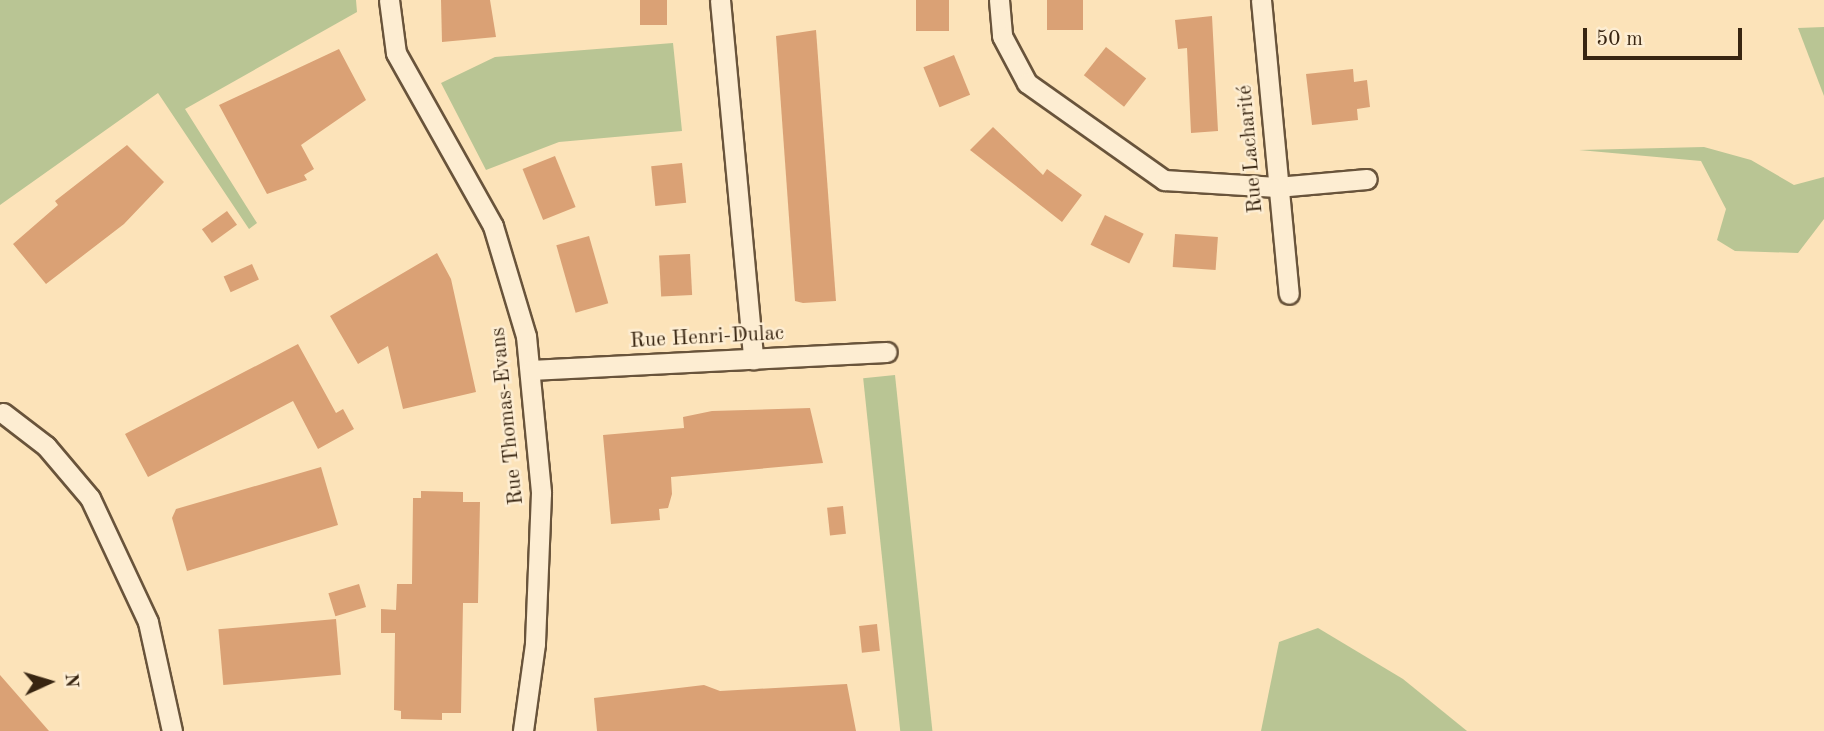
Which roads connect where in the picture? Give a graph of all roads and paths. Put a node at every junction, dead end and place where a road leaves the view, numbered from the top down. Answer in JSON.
{"nodes":[{"id":1,"x":389,"y":0,"type":"edge"},
{"id":2,"x":720,"y":0,"type":"edge"},
{"id":3,"x":999,"y":0,"type":"edge"},
{"id":4,"x":1261,"y":0,"type":"edge"},
{"id":5,"x":1367,"y":179,"type":"dead end"},
{"id":6,"x":1277,"y":187,"type":"junction"},
{"id":7,"x":1289,"y":294,"type":"dead end"},
{"id":8,"x":887,"y":352,"type":"dead end"},
{"id":9,"x":753,"y":359,"type":"junction"},
{"id":10,"x":530,"y":370,"type":"junction"},
{"id":11,"x":3,"y":413,"type":"dead end"},
{"id":12,"x":172,"y":731,"type":"edge"},
{"id":13,"x":523,"y":731,"type":"edge"}],
"edges":[{"from":1,"to":10,"type":"street","name":"Rue Thomas-Evans"},
{"from":2,"to":9,"type":"street"},
{"from":3,"to":6,"type":"street"},
{"from":4,"to":6,"type":"street","name":"Rue Lacharité"},
{"from":5,"to":6,"type":"street"},
{"from":6,"to":7,"type":"street","name":"Rue Lacharité"},
{"from":8,"to":9,"type":"street","name":"Rue Henri-Dulac"},
{"from":9,"to":10,"type":"street","name":"Rue Henri-Dulac"},
{"from":10,"to":13,"type":"street","name":"Rue Thomas-Evans"},
{"from":11,"to":12,"type":"street"}]}
